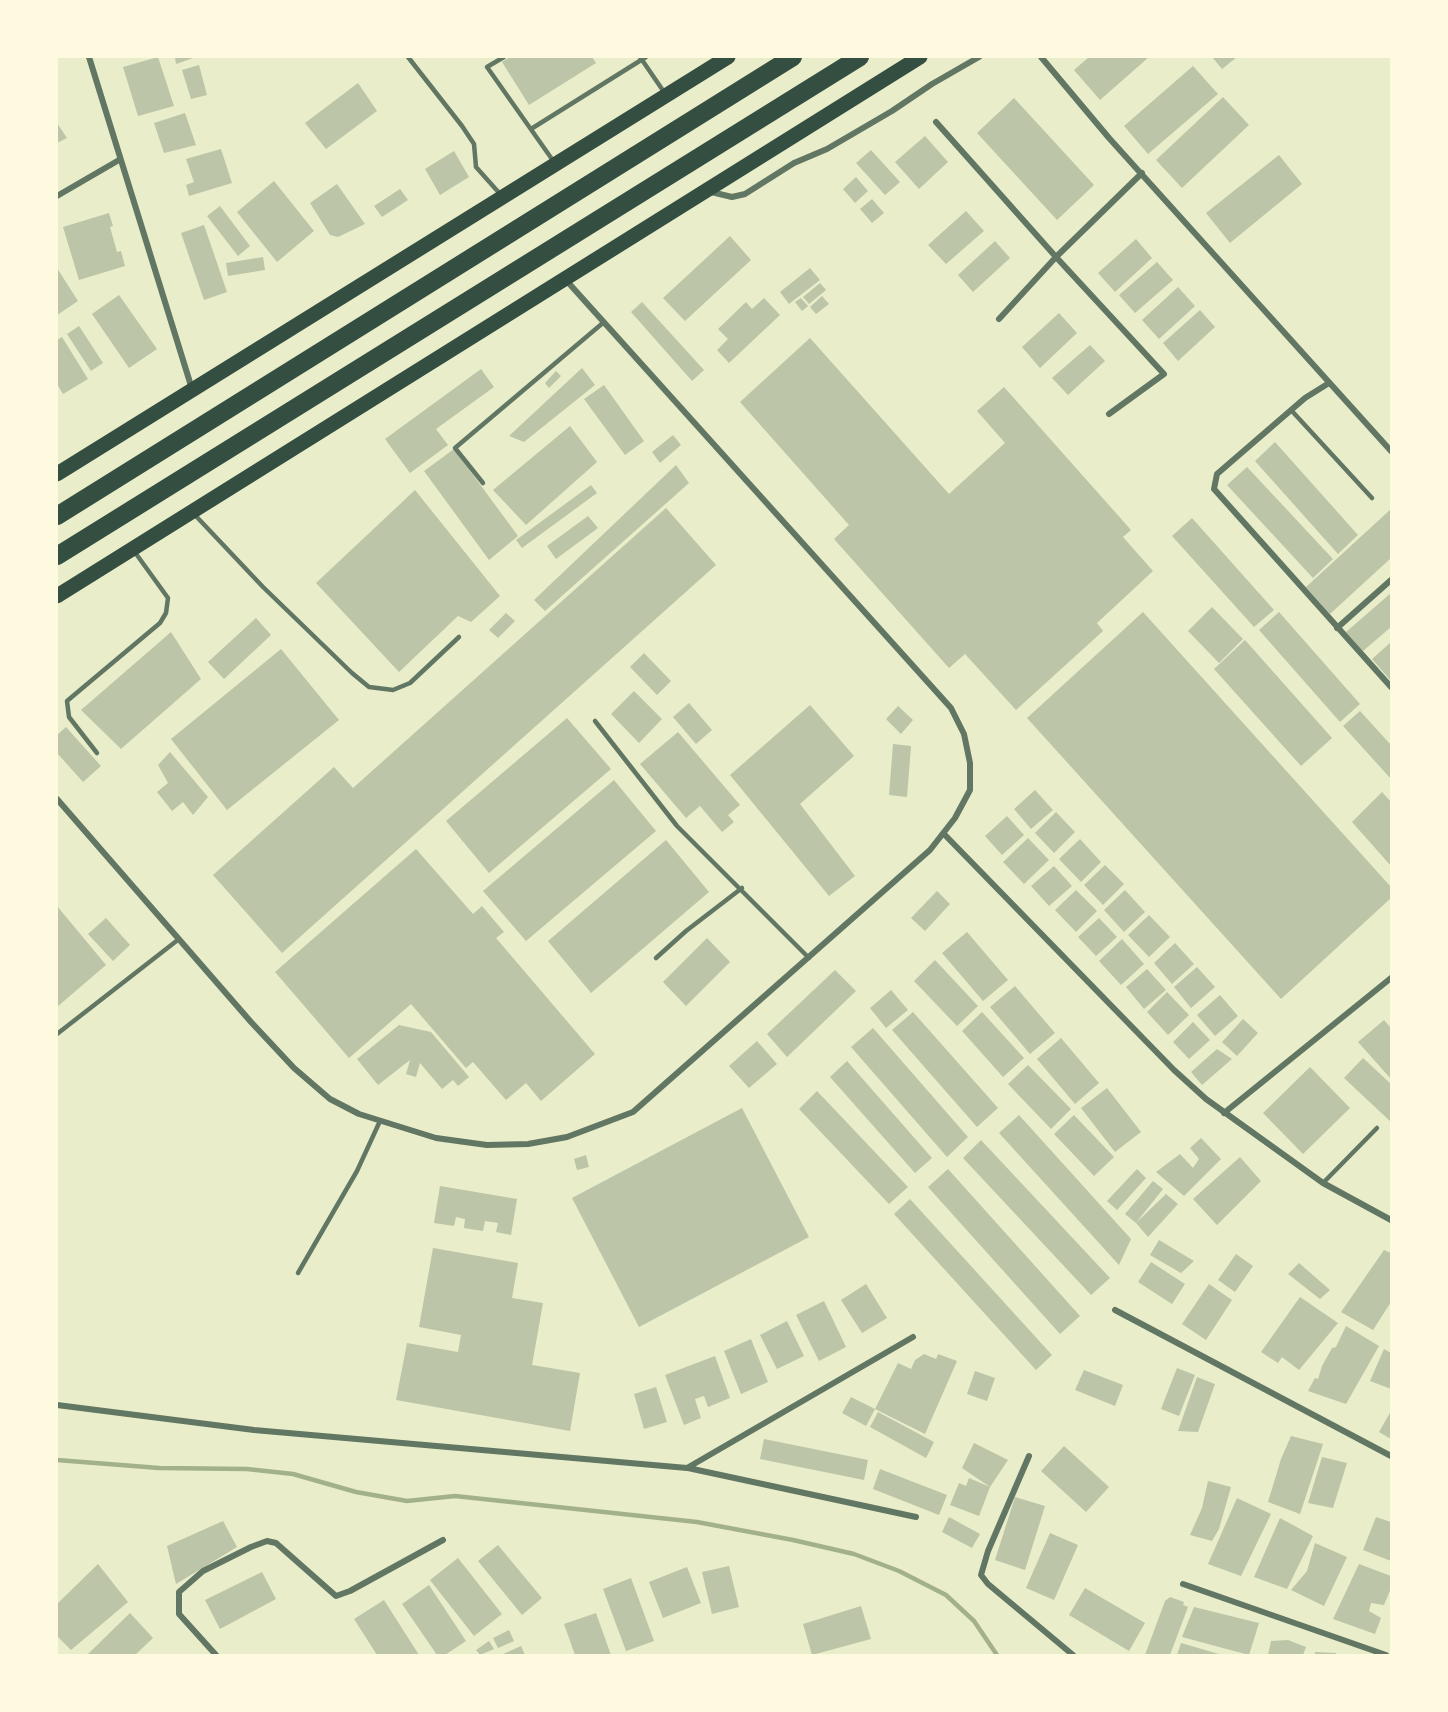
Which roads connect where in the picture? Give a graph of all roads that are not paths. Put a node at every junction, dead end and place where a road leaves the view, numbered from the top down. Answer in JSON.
{"nodes":[{"id":1,"x":89,"y":57,"type":"edge"},
{"id":2,"x":408,"y":57,"type":"edge"},
{"id":3,"x":504,"y":57,"type":"edge"},
{"id":4,"x":728,"y":57,"type":"edge"},
{"id":5,"x":793,"y":57,"type":"edge"},
{"id":6,"x":860,"y":57,"type":"edge"},
{"id":7,"x":920,"y":57,"type":"edge"},
{"id":8,"x":979,"y":57,"type":"edge"},
{"id":9,"x":1041,"y":57,"type":"edge"},
{"id":10,"x":643,"y":58,"type":"edge"},
{"id":11,"x":666,"y":96,"type":"junction"},
{"id":12,"x":936,"y":122,"type":"dead end"},
{"id":13,"x":531,"y":129,"type":"junction"},
{"id":14,"x":119,"y":160,"type":"junction"},
{"id":15,"x":556,"y":164,"type":"junction"},
{"id":16,"x":1142,"y":173,"type":"junction"},
{"id":17,"x":706,"y":190,"type":"junction"},
{"id":18,"x":57,"y":196,"type":"edge"},
{"id":19,"x":503,"y":197,"type":"junction"},
{"id":20,"x":1056,"y":257,"type":"junction"},
{"id":21,"x":565,"y":278,"type":"junction"},
{"id":22,"x":999,"y":319,"type":"dead end"},
{"id":23,"x":604,"y":322,"type":"junction"},
{"id":24,"x":1329,"y":383,"type":"junction"},
{"id":25,"x":192,"y":390,"type":"junction"},
{"id":26,"x":1291,"y":410,"type":"junction"},
{"id":27,"x":1109,"y":414,"type":"dead end"},
{"id":28,"x":1391,"y":452,"type":"edge"},
{"id":29,"x":57,"y":474,"type":"edge"},
{"id":30,"x":483,"y":483,"type":"dead end"},
{"id":31,"x":1372,"y":498,"type":"dead end"},
{"id":32,"x":192,"y":512,"type":"junction"},
{"id":33,"x":57,"y":516,"type":"edge"},
{"id":34,"x":132,"y":549,"type":"junction"},
{"id":35,"x":57,"y":556,"type":"edge"},
{"id":36,"x":1391,"y":580,"type":"edge"},
{"id":37,"x":57,"y":596,"type":"edge"},
{"id":38,"x":1337,"y":628,"type":"junction"},
{"id":39,"x":459,"y":637,"type":"dead end"},
{"id":40,"x":1391,"y":687,"type":"edge"},
{"id":41,"x":595,"y":721,"type":"dead end"},
{"id":42,"x":97,"y":753,"type":"dead end"},
{"id":43,"x":57,"y":799,"type":"edge"},
{"id":44,"x":944,"y":834,"type":"junction"},
{"id":45,"x":742,"y":888,"type":"junction"},
{"id":46,"x":179,"y":939,"type":"junction"},
{"id":47,"x":656,"y":958,"type":"dead end"},
{"id":48,"x":808,"y":958,"type":"junction"},
{"id":49,"x":1390,"y":980,"type":"edge"},
{"id":50,"x":57,"y":1034,"type":"edge"},
{"id":51,"x":1224,"y":1113,"type":"junction"},
{"id":52,"x":380,"y":1121,"type":"junction"},
{"id":53,"x":1377,"y":1128,"type":"dead end"},
{"id":54,"x":1323,"y":1183,"type":"junction"},
{"id":55,"x":1391,"y":1220,"type":"edge"},
{"id":56,"x":298,"y":1274,"type":"dead end"},
{"id":57,"x":1114,"y":1310,"type":"dead end"},
{"id":58,"x":913,"y":1337,"type":"dead end"},
{"id":59,"x":57,"y":1405,"type":"edge"},
{"id":60,"x":1029,"y":1456,"type":"dead end"},
{"id":61,"x":1391,"y":1456,"type":"edge"},
{"id":62,"x":687,"y":1468,"type":"junction"},
{"id":63,"x":916,"y":1517,"type":"dead end"},
{"id":64,"x":443,"y":1540,"type":"dead end"},
{"id":65,"x":1182,"y":1584,"type":"dead end"},
{"id":66,"x":216,"y":1655,"type":"edge"},
{"id":67,"x":1073,"y":1655,"type":"edge"},
{"id":68,"x":1386,"y":1655,"type":"edge"}],
"edges":[{"from":1,"to":14,"type":"street"},
{"from":2,"to":19,"type":"lane"},
{"from":3,"to":13,"type":"lane"},
{"from":4,"to":11,"type":"main road"},
{"from":5,"to":33,"type":"highway"},
{"from":6,"to":35,"type":"highway"},
{"from":7,"to":17,"type":"main road"},
{"from":8,"to":17,"type":"street"},
{"from":9,"to":16,"type":"street"},
{"from":10,"to":11,"type":"lane"},
{"from":10,"to":13,"type":"lane"},
{"from":11,"to":15,"type":"main road"},
{"from":12,"to":20,"type":"street"},
{"from":13,"to":15,"type":"lane"},
{"from":14,"to":18,"type":"street"},
{"from":14,"to":25,"type":"street"},
{"from":15,"to":19,"type":"main road"},
{"from":16,"to":20,"type":"street"},
{"from":16,"to":24,"type":"street"},
{"from":17,"to":21,"type":"main road"},
{"from":19,"to":25,"type":"main road"},
{"from":20,"to":22,"type":"street"},
{"from":20,"to":27,"type":"street"},
{"from":21,"to":23,"type":"street"},
{"from":21,"to":32,"type":"main road"},
{"from":23,"to":30,"type":"lane"},
{"from":23,"to":44,"type":"street"},
{"from":24,"to":26,"type":"street"},
{"from":24,"to":28,"type":"street"},
{"from":25,"to":29,"type":"main road"},
{"from":26,"to":31,"type":"lane"},
{"from":26,"to":38,"type":"street"},
{"from":32,"to":34,"type":"main road"},
{"from":32,"to":39,"type":"lane"},
{"from":34,"to":37,"type":"main road"},
{"from":34,"to":42,"type":"lane"},
{"from":36,"to":38,"type":"street"},
{"from":38,"to":40,"type":"street"},
{"from":41,"to":45,"type":"lane"},
{"from":43,"to":46,"type":"street"},
{"from":44,"to":48,"type":"street"},
{"from":44,"to":51,"type":"street"},
{"from":45,"to":47,"type":"lane"},
{"from":45,"to":48,"type":"lane"},
{"from":46,"to":50,"type":"lane"},
{"from":46,"to":52,"type":"street"},
{"from":48,"to":52,"type":"street"},
{"from":49,"to":51,"type":"street"},
{"from":51,"to":54,"type":"street"},
{"from":52,"to":56,"type":"lane"},
{"from":53,"to":54,"type":"lane"},
{"from":54,"to":55,"type":"street"},
{"from":57,"to":61,"type":"street"},
{"from":58,"to":62,"type":"street"},
{"from":59,"to":62,"type":"street"},
{"from":60,"to":67,"type":"street"},
{"from":62,"to":63,"type":"street"},
{"from":64,"to":66,"type":"street"},
{"from":65,"to":68,"type":"street"}]}
